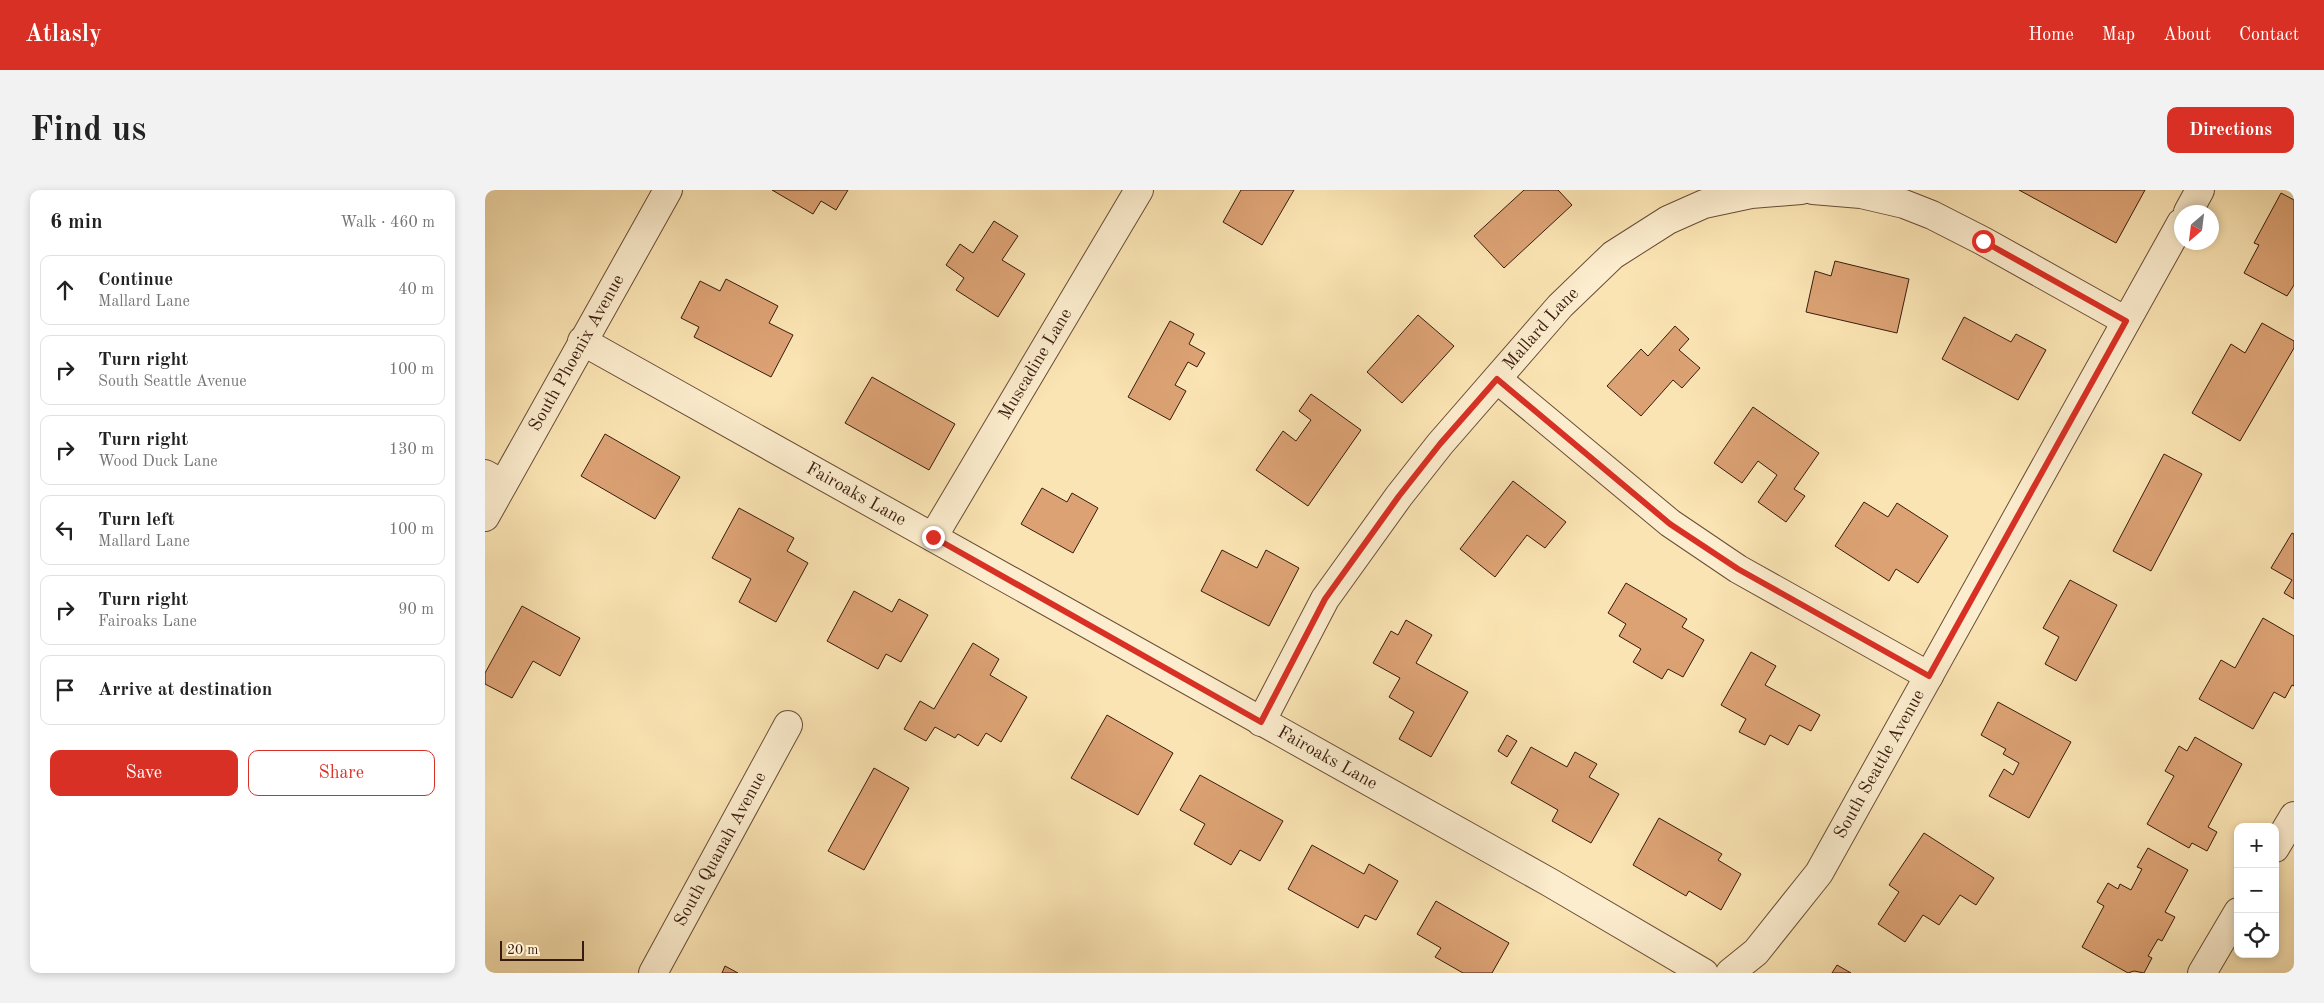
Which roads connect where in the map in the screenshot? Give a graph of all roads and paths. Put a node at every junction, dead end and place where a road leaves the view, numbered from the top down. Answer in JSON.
{"nodes":[{"id":1,"x":668,"y":190,"type":"edge"},
{"id":2,"x":1139,"y":190,"type":"edge"},
{"id":3,"x":1801,"y":190,"type":"edge"},
{"id":4,"x":1813,"y":190,"type":"edge"},
{"id":5,"x":2200,"y":190,"type":"edge"},
{"id":6,"x":2192,"y":205,"type":"edge"},
{"id":7,"x":2174,"y":235,"type":"edge"},
{"id":8,"x":2126,"y":321,"type":"junction"},
{"id":9,"x":582,"y":342,"type":"junction"},
{"id":10,"x":1497,"y":379,"type":"junction"},
{"id":11,"x":494,"y":479,"type":"edge"},
{"id":12,"x":485,"y":517,"type":"edge"},
{"id":13,"x":933,"y":537,"type":"junction"},
{"id":14,"x":1929,"y":676,"type":"junction"},
{"id":15,"x":1261,"y":722,"type":"junction"},
{"id":16,"x":788,"y":726,"type":"dead end"},
{"id":17,"x":2294,"y":816,"type":"edge"},
{"id":18,"x":2279,"y":841,"type":"edge"},
{"id":19,"x":2237,"y":913,"type":"edge"},
{"id":20,"x":653,"y":973,"type":"edge"},
{"id":21,"x":1704,"y":973,"type":"edge"},
{"id":22,"x":1730,"y":973,"type":"edge"},
{"id":23,"x":2202,"y":973,"type":"edge"}],
"edges":[{"from":1,"to":9,"type":"street","name":"South Phoenix Avenue"},
{"from":2,"to":13,"type":"street","name":"Muscadine Lane"},
{"from":3,"to":10,"type":"street","name":"Mallard Lane"},
{"from":4,"to":8,"type":"street"},
{"from":5,"to":6,"type":"street"},
{"from":7,"to":8,"type":"street","name":"South Seattle Avenue"},
{"from":8,"to":14,"type":"street","name":"South Seattle Avenue"},
{"from":9,"to":11,"type":"street","name":"South Phoenix Avenue"},
{"from":9,"to":13,"type":"street","name":"Fairoaks Lane"},
{"from":10,"to":14,"type":"street"},
{"from":10,"to":15,"type":"street","name":"Mallard Lane"},
{"from":11,"to":12,"type":"street","name":"South Phoenix Avenue"},
{"from":13,"to":15,"type":"street","name":"Fairoaks Lane"},
{"from":14,"to":22,"type":"street","name":"South Seattle Avenue"},
{"from":15,"to":21,"type":"street","name":"Fairoaks Lane"},
{"from":16,"to":20,"type":"street","name":"South Quanah Avenue"},
{"from":17,"to":18,"type":"street"},
{"from":19,"to":23,"type":"street"}]}
